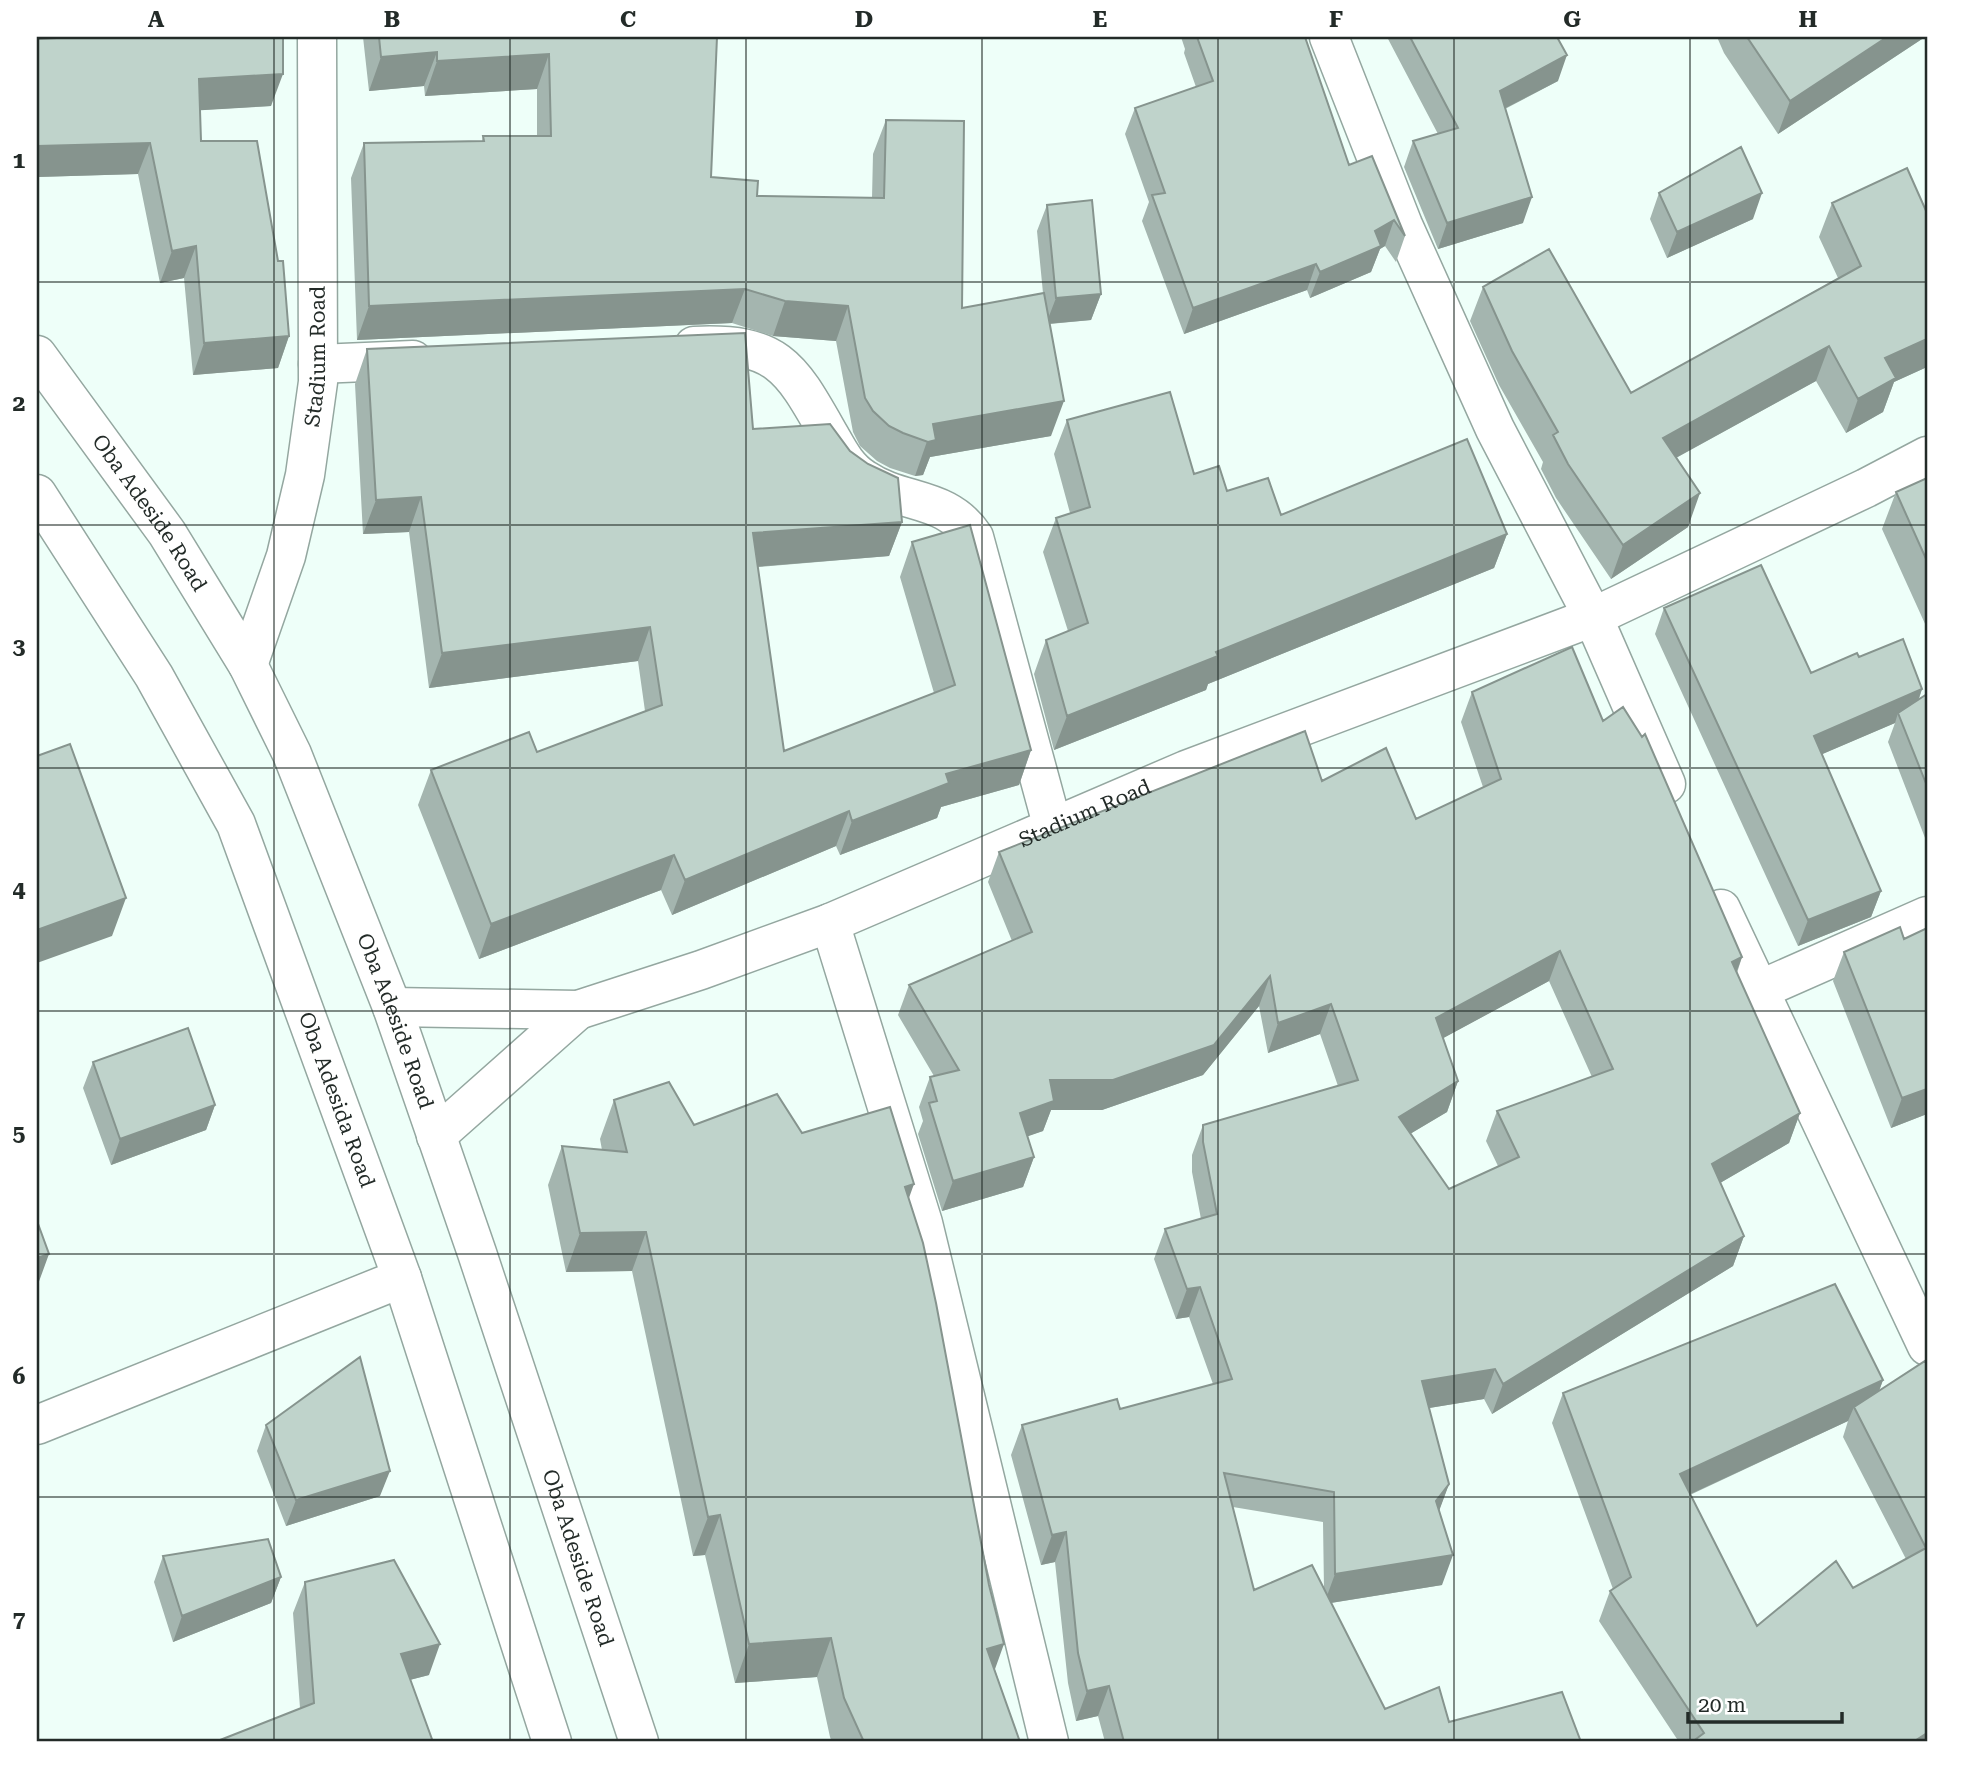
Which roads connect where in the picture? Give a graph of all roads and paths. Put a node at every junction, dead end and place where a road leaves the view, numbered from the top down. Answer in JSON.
{"nodes":[{"id":1,"x":317,"y":37,"type":"edge"},
{"id":2,"x":1328,"y":37,"type":"edge"},
{"id":3,"x":664,"y":348,"type":"edge"},
{"id":4,"x":37,"y":355,"type":"edge"},
{"id":5,"x":442,"y":358,"type":"edge"},
{"id":6,"x":317,"y":364,"type":"junction"},
{"id":7,"x":1927,"y":456,"type":"edge"},
{"id":8,"x":37,"y":494,"type":"edge"},
{"id":9,"x":1592,"y":617,"type":"junction"},
{"id":10,"x":248,"y":665,"type":"junction"},
{"id":11,"x":1681,"y":817,"type":"edge"},
{"id":12,"x":1053,"y":828,"type":"junction"},
{"id":13,"x":1708,"y":879,"type":"edge"},
{"id":14,"x":1927,"y":916,"type":"edge"},
{"id":15,"x":830,"y":923,"type":"junction"},
{"id":16,"x":1757,"y":992,"type":"junction"},
{"id":17,"x":391,"y":1007,"type":"junction"},
{"id":18,"x":578,"y":1010,"type":"junction"},
{"id":19,"x":436,"y":1136,"type":"junction"},
{"id":20,"x":401,"y":1278,"type":"junction"},
{"id":21,"x":1927,"y":1346,"type":"edge"},
{"id":22,"x":37,"y":1425,"type":"edge"},
{"id":23,"x":552,"y":1742,"type":"edge"},
{"id":24,"x":639,"y":1742,"type":"edge"},
{"id":25,"x":1049,"y":1742,"type":"edge"}],
"edges":[{"from":1,"to":6,"type":"street","name":"Stadium Road"},
{"from":2,"to":9,"type":"street"},
{"from":3,"to":12,"type":"street"},
{"from":4,"to":10,"type":"street","name":"Oba Adeside Road"},
{"from":5,"to":6,"type":"street"},
{"from":6,"to":10,"type":"street","name":"Stadium Road"},
{"from":7,"to":9,"type":"street","name":"Stadium Road"},
{"from":8,"to":20,"type":"street","name":"Oba Adesida Road"},
{"from":9,"to":11,"type":"street"},
{"from":9,"to":12,"type":"street","name":"Stadium Road"},
{"from":10,"to":17,"type":"street","name":"Oba Adeside Road"},
{"from":12,"to":15,"type":"street","name":"Stadium Road"},
{"from":13,"to":16,"type":"street"},
{"from":14,"to":16,"type":"street"},
{"from":15,"to":18,"type":"street","name":"Stadium Road"},
{"from":15,"to":25,"type":"street"},
{"from":16,"to":21,"type":"street"},
{"from":17,"to":18,"type":"street"},
{"from":17,"to":19,"type":"street","name":"Oba Adeside Road"},
{"from":18,"to":19,"type":"street"},
{"from":19,"to":24,"type":"street","name":"Oba Adeside Road"},
{"from":20,"to":22,"type":"street"},
{"from":20,"to":23,"type":"street","name":"Oba Adesida Road"}]}
